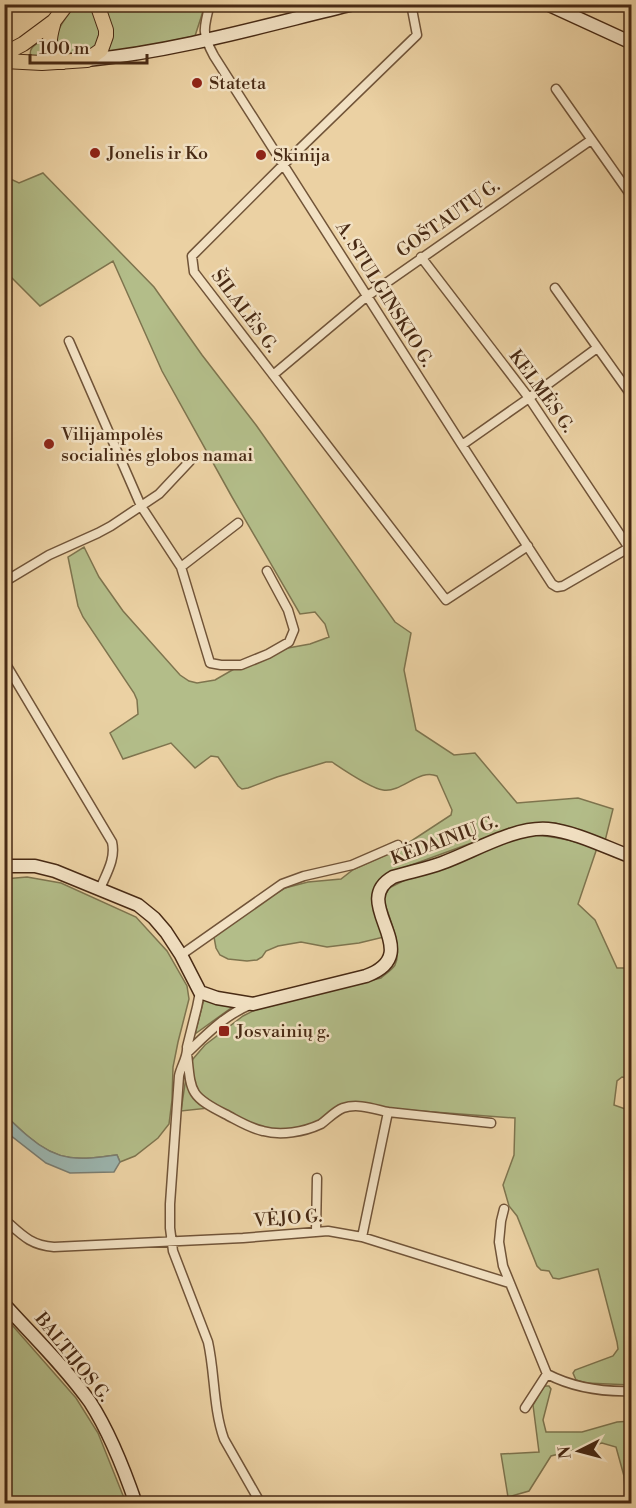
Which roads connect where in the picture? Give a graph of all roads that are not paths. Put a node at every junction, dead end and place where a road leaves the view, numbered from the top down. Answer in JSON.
{"nodes":[{"id":1,"x":67,"y":4,"type":"edge"},
{"id":2,"x":97,"y":4,"type":"edge"},
{"id":3,"x":210,"y":4,"type":"edge"},
{"id":4,"x":354,"y":4,"type":"edge"},
{"id":5,"x":411,"y":4,"type":"edge"},
{"id":6,"x":548,"y":4,"type":"edge"},
{"id":7,"x":54,"y":21,"type":"junction"},
{"id":8,"x":206,"y":40,"type":"junction"},
{"id":9,"x":632,"y":43,"type":"edge"},
{"id":10,"x":4,"y":54,"type":"edge"},
{"id":11,"x":87,"y":60,"type":"junction"},
{"id":12,"x":4,"y":62,"type":"edge"},
{"id":13,"x":63,"y":62,"type":"junction"},
{"id":14,"x":556,"y":89,"type":"dead end"},
{"id":15,"x":591,"y":140,"type":"junction"},
{"id":16,"x":283,"y":165,"type":"junction"},
{"id":17,"x":632,"y":197,"type":"edge"},
{"id":18,"x":421,"y":257,"type":"junction"},
{"id":19,"x":555,"y":288,"type":"dead end"},
{"id":20,"x":366,"y":297,"type":"junction"},
{"id":21,"x":69,"y":341,"type":"dead end"},
{"id":22,"x":597,"y":348,"type":"junction"},
{"id":23,"x":273,"y":375,"type":"junction"},
{"id":24,"x":632,"y":396,"type":"edge"},
{"id":25,"x":529,"y":398,"type":"junction"},
{"id":26,"x":462,"y":445,"type":"junction"},
{"id":27,"x":190,"y":461,"type":"dead end"},
{"id":28,"x":141,"y":506,"type":"junction"},
{"id":29,"x":238,"y":523,"type":"dead end"},
{"id":30,"x":528,"y":546,"type":"junction"},
{"id":31,"x":630,"y":547,"type":"edge"},
{"id":32,"x":181,"y":567,"type":"junction"},
{"id":33,"x":267,"y":571,"type":"dead end"},
{"id":34,"x":4,"y":582,"type":"edge"},
{"id":35,"x":4,"y":661,"type":"edge"},
{"id":36,"x":398,"y":845,"type":"dead end"},
{"id":37,"x":632,"y":857,"type":"edge"},
{"id":38,"x":4,"y":866,"type":"edge"},
{"id":39,"x":100,"y":889,"type":"junction"},
{"id":40,"x":181,"y":955,"type":"junction"},
{"id":41,"x":200,"y":992,"type":"junction"},
{"id":42,"x":253,"y":1004,"type":"junction"},
{"id":43,"x":187,"y":1053,"type":"junction"},
{"id":44,"x":388,"y":1112,"type":"junction"},
{"id":45,"x":490,"y":1123,"type":"dead end"},
{"id":46,"x":317,"y":1178,"type":"dead end"},
{"id":47,"x":504,"y":1209,"type":"dead end"},
{"id":48,"x":4,"y":1220,"type":"edge"},
{"id":49,"x":316,"y":1232,"type":"junction"},
{"id":50,"x":362,"y":1237,"type":"junction"},
{"id":51,"x":171,"y":1242,"type":"junction"},
{"id":52,"x":509,"y":1283,"type":"junction"},
{"id":53,"x":4,"y":1304,"type":"edge"},
{"id":54,"x":547,"y":1374,"type":"junction"},
{"id":55,"x":632,"y":1391,"type":"edge"},
{"id":56,"x":525,"y":1408,"type":"dead end"},
{"id":57,"x":136,"y":1503,"type":"edge"},
{"id":58,"x":261,"y":1503,"type":"edge"}],
"edges":[{"from":1,"to":7,"type":"main road"},
{"from":2,"to":11,"type":"main road"},
{"from":3,"to":8,"type":"street"},
{"from":4,"to":8,"type":"main road"},
{"from":5,"to":16,"type":"street","name":"ŠILALĖS G."},
{"from":6,"to":9,"type":"main road"},
{"from":7,"to":10,"type":"main road"},
{"from":7,"to":13,"type":"main road"},
{"from":8,"to":11,"type":"main road"},
{"from":8,"to":16,"type":"street","name":"A. STULGINSKIO G."},
{"from":11,"to":13,"type":"main road"},
{"from":12,"to":13,"type":"main road"},
{"from":14,"to":15,"type":"street"},
{"from":15,"to":17,"type":"street"},
{"from":15,"to":18,"type":"street","name":"GOŠTAUTŲ G."},
{"from":16,"to":20,"type":"street","name":"A. STULGINSKIO G."},
{"from":16,"to":23,"type":"street","name":"ŠILALĖS G."},
{"from":18,"to":20,"type":"street","name":"GOŠTAUTŲ G."},
{"from":18,"to":25,"type":"street","name":"KELMĖS G."},
{"from":19,"to":22,"type":"street"},
{"from":20,"to":23,"type":"street","name":"GOŠTAUTŲ G."},
{"from":20,"to":26,"type":"street","name":"A. STULGINSKIO G."},
{"from":21,"to":28,"type":"street"},
{"from":22,"to":24,"type":"street"},
{"from":22,"to":25,"type":"street"},
{"from":23,"to":30,"type":"street","name":"ŠILALĖS G."},
{"from":25,"to":26,"type":"street"},
{"from":25,"to":31,"type":"street","name":"KELMĖS G."},
{"from":26,"to":30,"type":"street","name":"A. STULGINSKIO G."},
{"from":27,"to":28,"type":"street"},
{"from":28,"to":32,"type":"street"},
{"from":28,"to":34,"type":"street"},
{"from":29,"to":32,"type":"street"},
{"from":30,"to":31,"type":"street","name":"A. STULGINSKIO G."},
{"from":32,"to":33,"type":"street"},
{"from":35,"to":39,"type":"street"},
{"from":36,"to":40,"type":"street"},
{"from":37,"to":42,"type":"main road","name":"KĖDAINIŲ G."},
{"from":38,"to":39,"type":"main road"},
{"from":39,"to":40,"type":"main road"},
{"from":40,"to":41,"type":"main road"},
{"from":41,"to":42,"type":"main road"},
{"from":41,"to":43,"type":"street"},
{"from":42,"to":43,"type":"street"},
{"from":43,"to":44,"type":"street"},
{"from":43,"to":51,"type":"street"},
{"from":44,"to":45,"type":"street"},
{"from":44,"to":50,"type":"street"},
{"from":46,"to":49,"type":"street"},
{"from":47,"to":52,"type":"street"},
{"from":48,"to":51,"type":"street","name":"VĖJO G."},
{"from":49,"to":50,"type":"street","name":"VĖJO G."},
{"from":49,"to":51,"type":"street","name":"VĖJO G."},
{"from":50,"to":52,"type":"street","name":"VĖJO G."},
{"from":51,"to":58,"type":"street"},
{"from":52,"to":54,"type":"street"},
{"from":53,"to":57,"type":"main road","name":"BALTIJOS G."},
{"from":54,"to":55,"type":"street"},
{"from":54,"to":56,"type":"street"}]}
